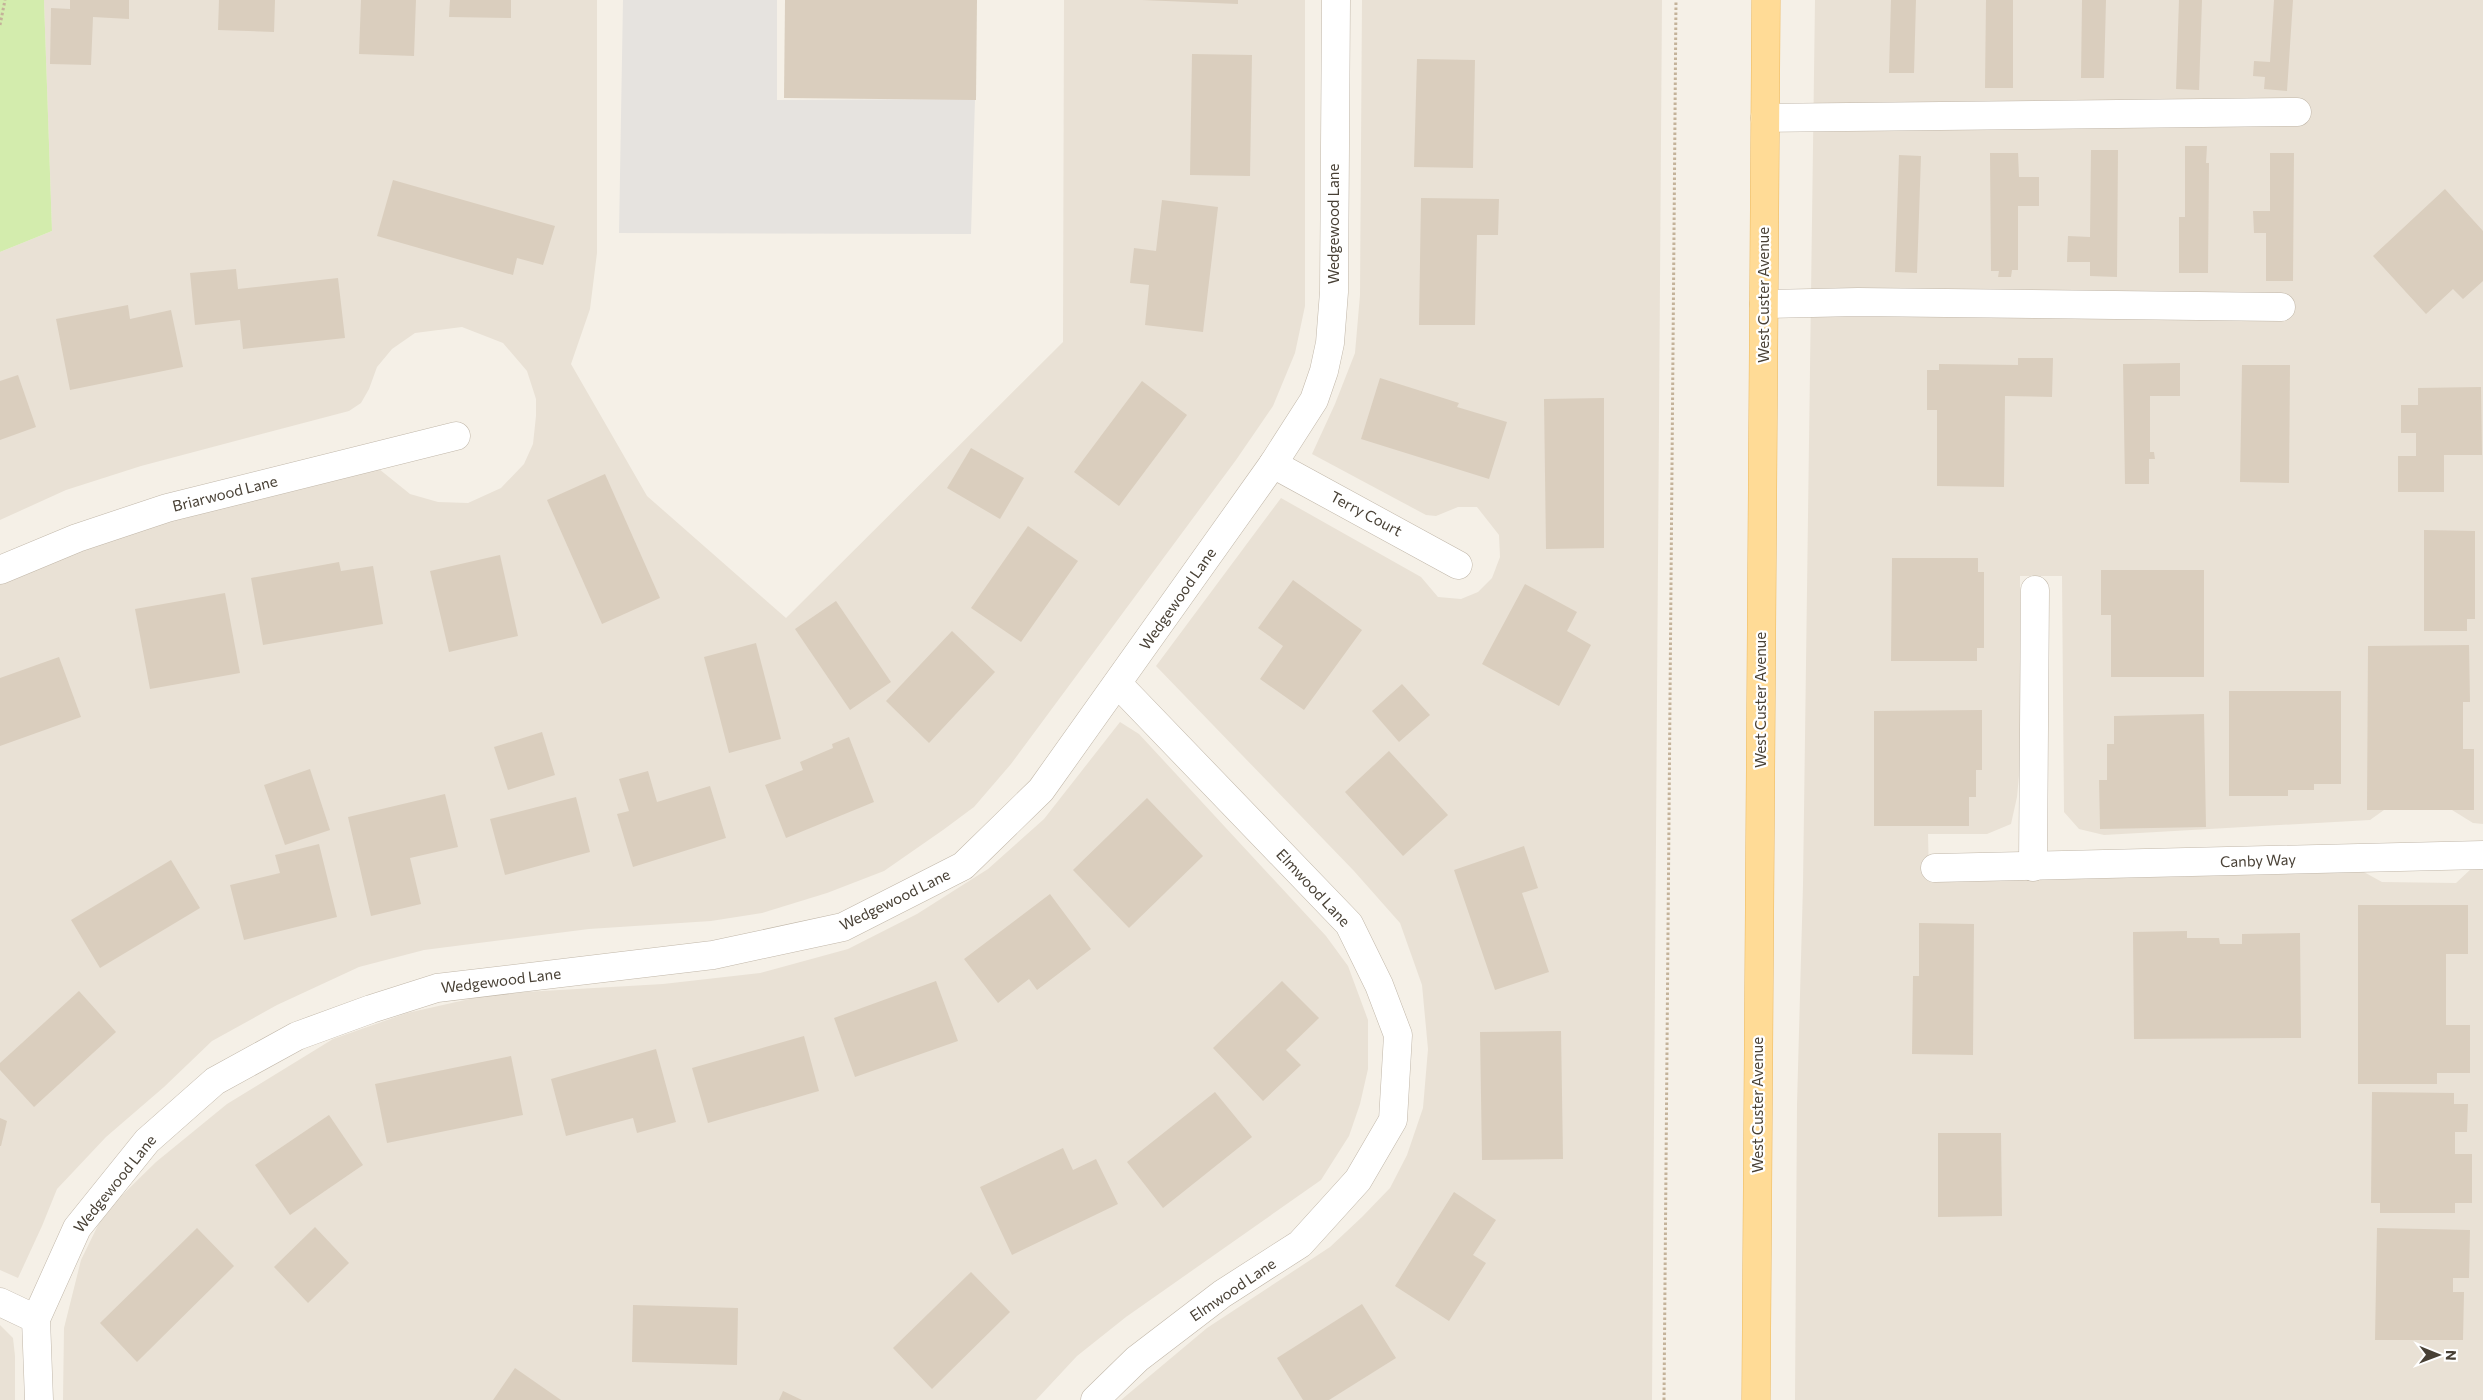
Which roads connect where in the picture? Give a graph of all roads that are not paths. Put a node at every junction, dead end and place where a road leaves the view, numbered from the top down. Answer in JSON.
{"nodes":[{"id":1,"x":1336,"y":0,"type":"edge"},
{"id":2,"x":1766,"y":0,"type":"edge"},
{"id":3,"x":2297,"y":112,"type":"dead end"},
{"id":4,"x":1765,"y":118,"type":"junction"},
{"id":5,"x":1764,"y":304,"type":"junction"},
{"id":6,"x":2281,"y":307,"type":"dead end"},
{"id":7,"x":456,"y":436,"type":"dead end"},
{"id":8,"x":1273,"y":464,"type":"junction"},
{"id":9,"x":1458,"y":565,"type":"dead end"},
{"id":10,"x":0,"y":570,"type":"edge"},
{"id":11,"x":2035,"y":590,"type":"dead end"},
{"id":12,"x":1118,"y":684,"type":"junction"},
{"id":13,"x":2483,"y":855,"type":"edge"},
{"id":14,"x":2033,"y":867,"type":"junction"},
{"id":15,"x":1935,"y":868,"type":"dead end"},
{"id":16,"x":0,"y":1302,"type":"edge"},
{"id":17,"x":36,"y":1318,"type":"junction"},
{"id":18,"x":39,"y":1400,"type":"edge"},
{"id":19,"x":1095,"y":1400,"type":"edge"},
{"id":20,"x":1756,"y":1400,"type":"edge"}],
"edges":[{"from":1,"to":8,"type":"street","name":"Wedgewood Lane"},
{"from":2,"to":4,"type":"main road","name":"West Custer Avenue"},
{"from":3,"to":4,"type":"street"},
{"from":4,"to":5,"type":"main road","name":"West Custer Avenue"},
{"from":5,"to":6,"type":"street"},
{"from":5,"to":20,"type":"main road","name":"West Custer Avenue"},
{"from":7,"to":10,"type":"street","name":"Briarwood Lane"},
{"from":8,"to":9,"type":"street","name":"Terry Court"},
{"from":8,"to":12,"type":"street","name":"Wedgewood Lane"},
{"from":11,"to":14,"type":"street"},
{"from":12,"to":17,"type":"street","name":"Wedgewood Lane"},
{"from":12,"to":19,"type":"street","name":"Elmwood Lane"},
{"from":13,"to":14,"type":"street","name":"Canby Way"},
{"from":14,"to":15,"type":"street","name":"Canby Way"},
{"from":16,"to":17,"type":"street"},
{"from":17,"to":18,"type":"street","name":"Wedgewood Lane"}]}
